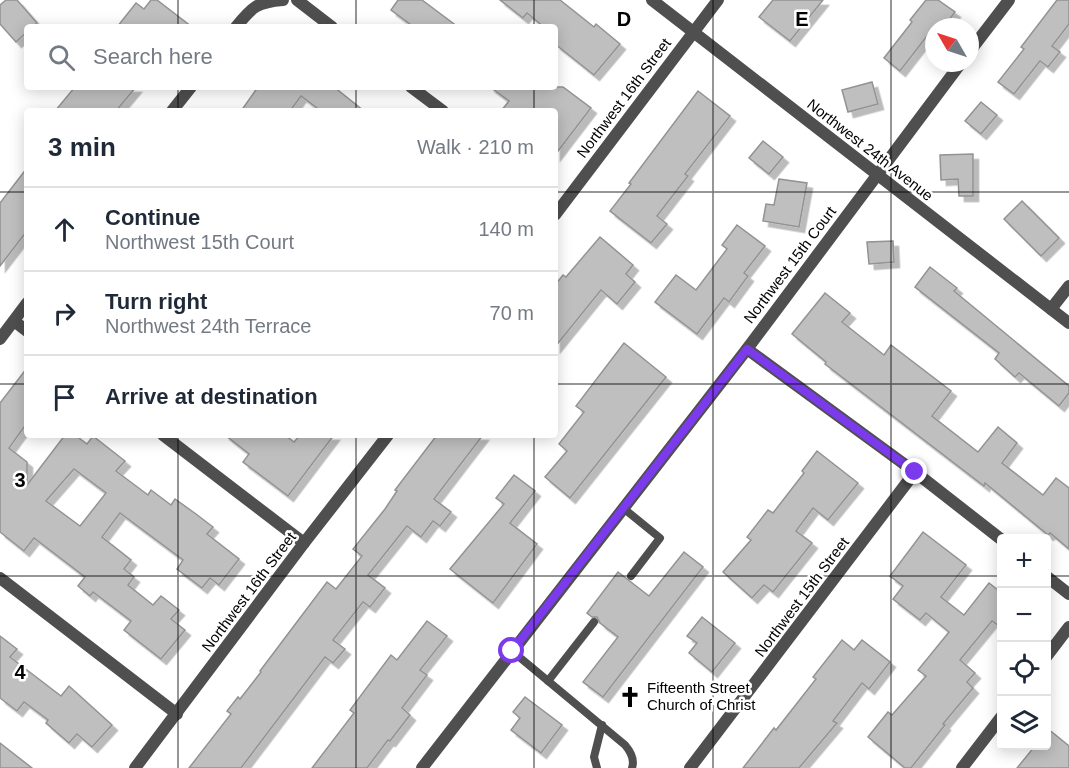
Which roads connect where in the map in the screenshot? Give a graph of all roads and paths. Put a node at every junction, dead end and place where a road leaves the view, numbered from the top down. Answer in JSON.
{"nodes":[{"id":1,"x":283,"y":0,"type":"edge"},
{"id":2,"x":297,"y":0,"type":"edge"},
{"id":3,"x":652,"y":0,"type":"edge"},
{"id":4,"x":718,"y":0,"type":"edge"},
{"id":5,"x":1009,"y":0,"type":"edge"},
{"id":6,"x":271,"y":1,"type":"edge"},
{"id":7,"x":238,"y":24,"type":"edge"},
{"id":8,"x":328,"y":24,"type":"edge"},
{"id":9,"x":693,"y":33,"type":"junction"},
{"id":10,"x":979,"y":39,"type":"edge"},
{"id":11,"x":954,"y":72,"type":"edge"},
{"id":12,"x":189,"y":90,"type":"edge"},
{"id":13,"x":415,"y":90,"type":"edge"},
{"id":14,"x":174,"y":108,"type":"edge"},
{"id":15,"x":439,"y":108,"type":"edge"},
{"id":16,"x":876,"y":174,"type":"junction"},
{"id":17,"x":560,"y":199,"type":"edge"},
{"id":18,"x":1069,"y":286,"type":"edge"},
{"id":19,"x":24,"y":307,"type":"edge"},
{"id":20,"x":1052,"y":309,"type":"junction"},
{"id":21,"x":14,"y":321,"type":"junction"},
{"id":22,"x":1069,"y":323,"type":"edge"},
{"id":23,"x":24,"y":329,"type":"edge"},
{"id":24,"x":0,"y":339,"type":"edge"},
{"id":25,"x":747,"y":349,"type":"junction"},
{"id":26,"x":167,"y":438,"type":"edge"},
{"id":27,"x":386,"y":438,"type":"edge"},
{"id":28,"x":915,"y":472,"type":"junction"},
{"id":29,"x":623,"y":508,"type":"junction"},
{"id":30,"x":997,"y":536,"type":"edge"},
{"id":31,"x":304,"y":543,"type":"junction"},
{"id":32,"x":631,"y":576,"type":"dead end"},
{"id":33,"x":0,"y":578,"type":"edge"},
{"id":34,"x":1051,"y":579,"type":"edge"},
{"id":35,"x":1069,"y":594,"type":"edge"},
{"id":36,"x":594,"y":622,"type":"dead end"},
{"id":37,"x":1069,"y":627,"type":"edge"},
{"id":38,"x":512,"y":651,"type":"junction"},
{"id":39,"x":1051,"y":652,"type":"edge"},
{"id":40,"x":548,"y":681,"type":"junction"},
{"id":41,"x":177,"y":714,"type":"junction"},
{"id":42,"x":997,"y":722,"type":"edge"},
{"id":43,"x":602,"y":725,"type":"junction"},
{"id":44,"x":135,"y":768,"type":"edge"},
{"id":45,"x":422,"y":768,"type":"edge"},
{"id":46,"x":597,"y":768,"type":"edge"},
{"id":47,"x":632,"y":768,"type":"edge"},
{"id":48,"x":690,"y":768,"type":"edge"},
{"id":49,"x":962,"y":768,"type":"edge"}],
"edges":[{"from":1,"to":6,"type":"street"},
{"from":2,"to":8,"type":"street"},
{"from":3,"to":9,"type":"street","name":"Northwest 24th Avenue"},
{"from":4,"to":9,"type":"street","name":"Northwest 16th Street"},
{"from":5,"to":10,"type":"street"},
{"from":6,"to":7,"type":"street"},
{"from":9,"to":16,"type":"street","name":"Northwest 24th Avenue"},
{"from":9,"to":17,"type":"street","name":"Northwest 16th Street"},
{"from":11,"to":16,"type":"street","name":"Northwest 15th Court"},
{"from":12,"to":14,"type":"street"},
{"from":13,"to":15,"type":"street"},
{"from":16,"to":20,"type":"street","name":"Northwest 24th Avenue"},
{"from":16,"to":25,"type":"street","name":"Northwest 15th Court"},
{"from":18,"to":20,"type":"street"},
{"from":19,"to":21,"type":"street"},
{"from":20,"to":22,"type":"street","name":"Northwest 24th Avenue"},
{"from":21,"to":23,"type":"street"},
{"from":21,"to":24,"type":"street"},
{"from":25,"to":28,"type":"street"},
{"from":25,"to":29,"type":"street","name":"Northwest 15th Court"},
{"from":26,"to":31,"type":"street"},
{"from":27,"to":31,"type":"street","name":"Northwest 16th Street"},
{"from":28,"to":30,"type":"street"},
{"from":28,"to":48,"type":"street","name":"Northwest 15th Street"},
{"from":29,"to":32,"type":"lane"},
{"from":29,"to":38,"type":"street","name":"Northwest 15th Court"},
{"from":31,"to":41,"type":"street","name":"Northwest 16th Street"},
{"from":33,"to":41,"type":"street"},
{"from":34,"to":35,"type":"street"},
{"from":36,"to":40,"type":"lane"},
{"from":37,"to":39,"type":"street"},
{"from":38,"to":40,"type":"lane"},
{"from":38,"to":45,"type":"street","name":"Northwest 15th Court"},
{"from":40,"to":43,"type":"lane"},
{"from":41,"to":44,"type":"street","name":"Northwest 16th Street"},
{"from":42,"to":49,"type":"street"},
{"from":43,"to":46,"type":"lane"},
{"from":43,"to":47,"type":"lane"}]}
